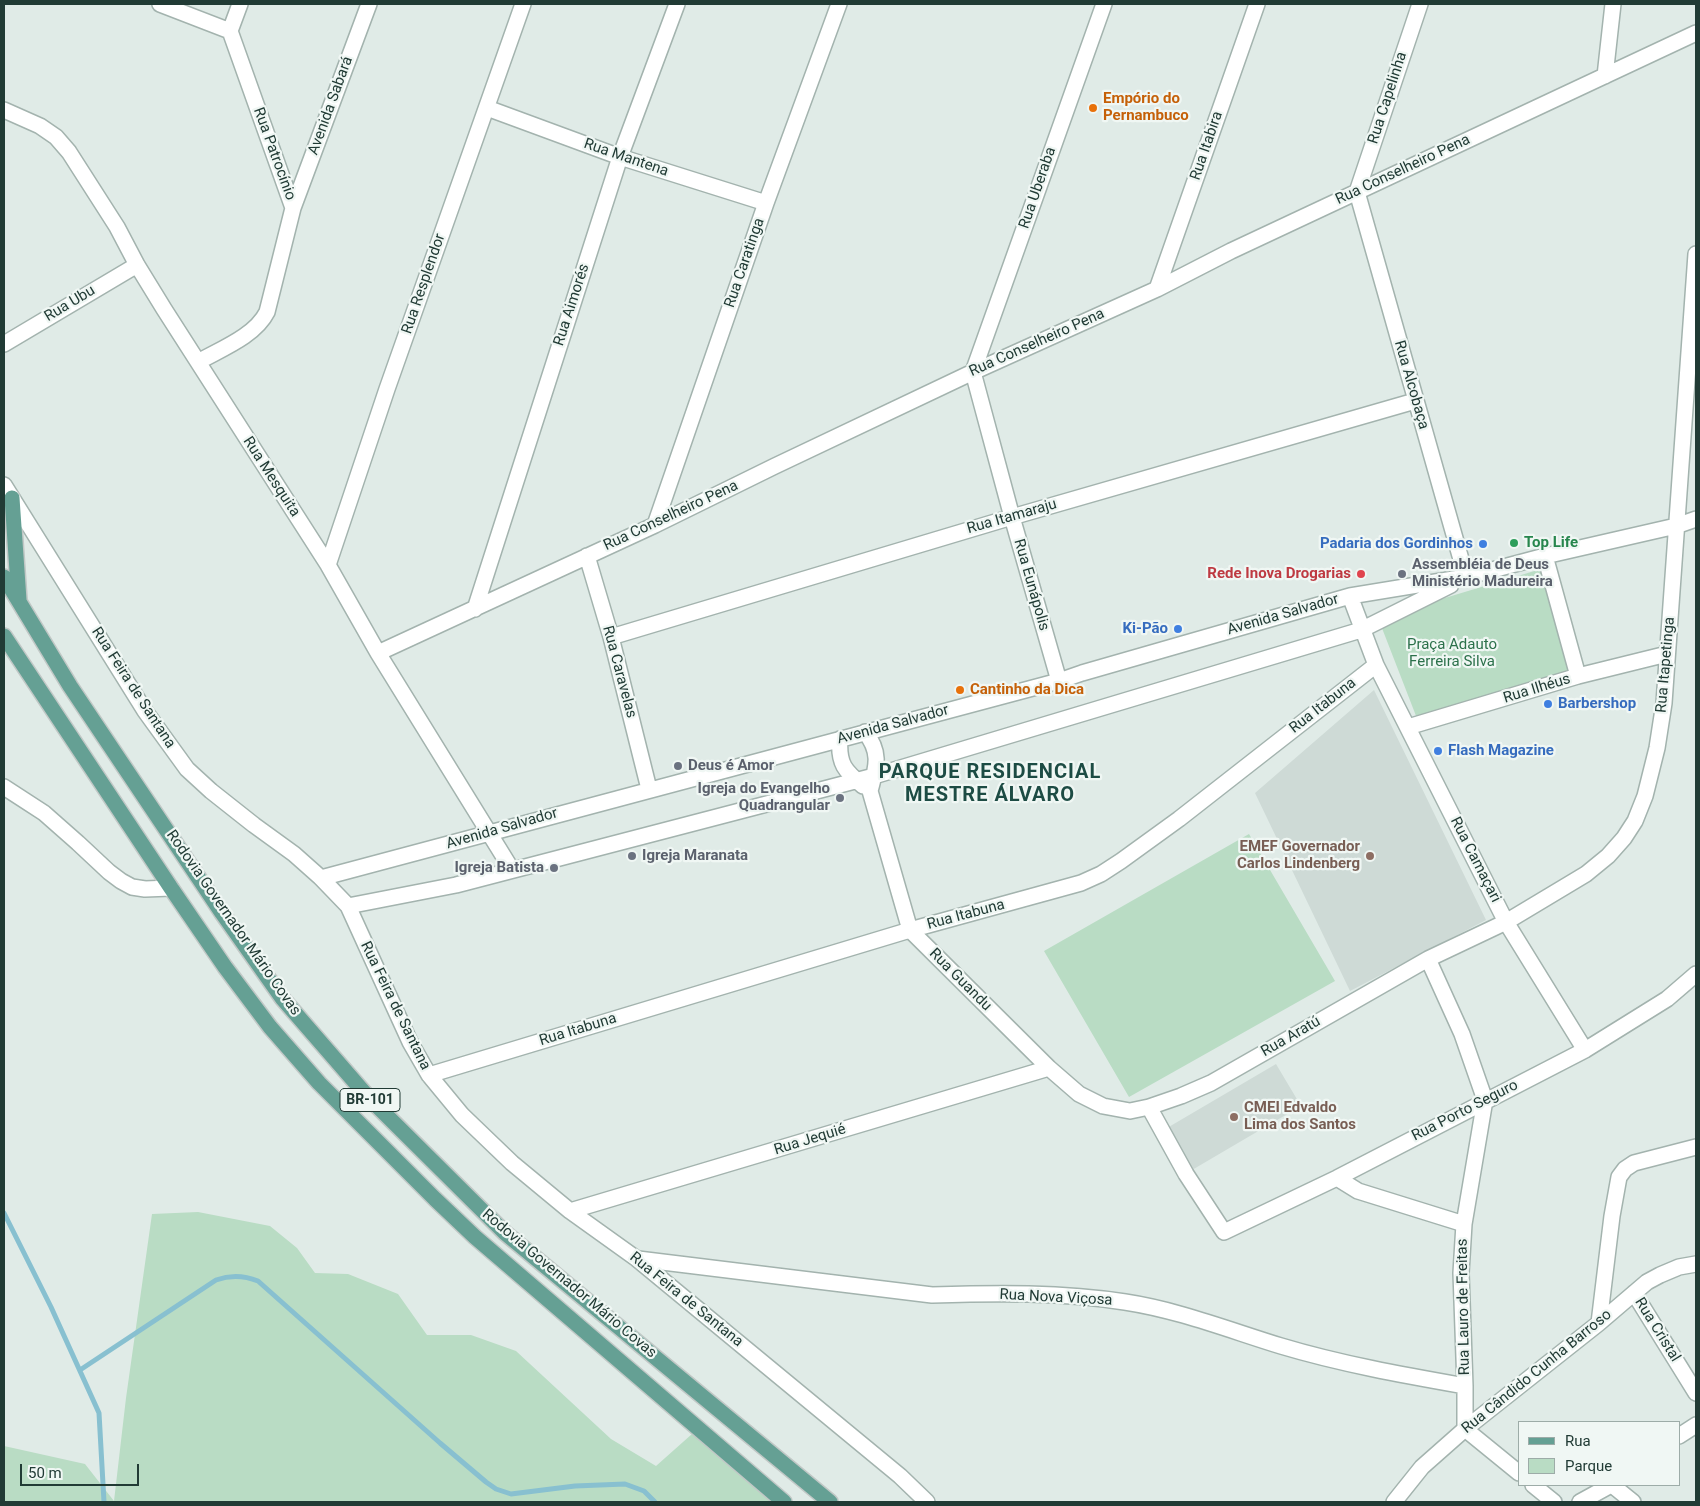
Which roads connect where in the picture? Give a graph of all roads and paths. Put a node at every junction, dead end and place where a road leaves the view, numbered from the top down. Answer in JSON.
{"nodes":[{"id":1,"x":160,"y":4,"type":"edge"},
{"id":2,"x":240,"y":4,"type":"edge"},
{"id":3,"x":369,"y":4,"type":"edge"},
{"id":4,"x":523,"y":4,"type":"edge"},
{"id":5,"x":677,"y":4,"type":"edge"},
{"id":6,"x":839,"y":4,"type":"edge"},
{"id":7,"x":1104,"y":4,"type":"edge"},
{"id":8,"x":1257,"y":4,"type":"edge"},
{"id":9,"x":1420,"y":4,"type":"edge"},
{"id":10,"x":1613,"y":4,"type":"edge"},
{"id":11,"x":230,"y":31,"type":"junction"},
{"id":12,"x":1696,"y":33,"type":"edge"},
{"id":13,"x":1605,"y":76,"type":"junction"},
{"id":14,"x":487,"y":108,"type":"junction"},
{"id":15,"x":4,"y":110,"type":"edge"},
{"id":16,"x":620,"y":157,"type":"junction"},
{"id":17,"x":1357,"y":192,"type":"junction"},
{"id":18,"x":766,"y":203,"type":"junction"},
{"id":19,"x":293,"y":208,"type":"junction"},
{"id":20,"x":1696,"y":254,"type":"edge"},
{"id":21,"x":137,"y":264,"type":"junction"},
{"id":22,"x":1158,"y":289,"type":"junction"},
{"id":23,"x":4,"y":344,"type":"edge"},
{"id":24,"x":198,"y":362,"type":"junction"},
{"id":25,"x":973,"y":372,"type":"junction"},
{"id":26,"x":1415,"y":400,"type":"junction"},
{"id":27,"x":4,"y":485,"type":"edge"},
{"id":28,"x":12,"y":498,"type":"junction"},
{"id":29,"x":1012,"y":517,"type":"junction"},
{"id":30,"x":1696,"y":519,"type":"edge"},
{"id":31,"x":655,"y":525,"type":"junction"},
{"id":32,"x":1676,"y":526,"type":"junction"},
{"id":33,"x":587,"y":556,"type":"junction"},
{"id":34,"x":1545,"y":556,"type":"junction"},
{"id":35,"x":328,"y":565,"type":"junction"},
{"id":36,"x":4,"y":577,"type":"edge"},
{"id":37,"x":1466,"y":577,"type":"junction"},
{"id":38,"x":1350,"y":596,"type":"junction"},
{"id":39,"x":19,"y":601,"type":"junction"},
{"id":40,"x":475,"y":609,"type":"junction"},
{"id":41,"x":1361,"y":630,"type":"junction"},
{"id":42,"x":4,"y":636,"type":"edge"},
{"id":43,"x":611,"y":637,"type":"junction"},
{"id":44,"x":378,"y":653,"type":"junction"},
{"id":45,"x":1667,"y":654,"type":"junction"},
{"id":46,"x":1376,"y":665,"type":"junction"},
{"id":47,"x":1578,"y":676,"type":"junction"},
{"id":48,"x":1059,"y":681,"type":"junction"},
{"id":49,"x":1408,"y":727,"type":"junction"},
{"id":50,"x":865,"y":732,"type":"junction"},
{"id":51,"x":840,"y":739,"type":"junction"},
{"id":52,"x":874,"y":776,"type":"junction"},
{"id":53,"x":857,"y":781,"type":"junction"},
{"id":54,"x":4,"y":787,"type":"edge"},
{"id":55,"x":650,"y":789,"type":"junction"},
{"id":56,"x":870,"y":791,"type":"junction"},
{"id":57,"x":490,"y":833,"type":"junction"},
{"id":58,"x":512,"y":870,"type":"junction"},
{"id":59,"x":321,"y":878,"type":"junction"},
{"id":60,"x":171,"y":888,"type":"junction"},
{"id":61,"x":348,"y":906,"type":"junction"},
{"id":62,"x":1506,"y":922,"type":"junction"},
{"id":63,"x":910,"y":930,"type":"junction"},
{"id":64,"x":1428,"y":959,"type":"junction"},
{"id":65,"x":1696,"y":974,"type":"edge"},
{"id":66,"x":1584,"y":1050,"type":"junction"},
{"id":67,"x":1049,"y":1068,"type":"junction"},
{"id":68,"x":429,"y":1075,"type":"junction"},
{"id":69,"x":1485,"y":1100,"type":"junction"},
{"id":70,"x":1149,"y":1107,"type":"junction"},
{"id":71,"x":1696,"y":1147,"type":"edge"},
{"id":72,"x":1337,"y":1178,"type":"junction"},
{"id":73,"x":570,"y":1211,"type":"junction"},
{"id":74,"x":1464,"y":1224,"type":"junction"},
{"id":75,"x":637,"y":1259,"type":"junction"},
{"id":76,"x":1696,"y":1264,"type":"edge"},
{"id":77,"x":1634,"y":1293,"type":"junction"},
{"id":78,"x":1599,"y":1323,"type":"junction"},
{"id":79,"x":1466,"y":1386,"type":"junction"},
{"id":80,"x":1696,"y":1392,"type":"edge"},
{"id":81,"x":1696,"y":1425,"type":"edge"},
{"id":82,"x":1465,"y":1429,"type":"junction"},
{"id":83,"x":1680,"y":1435,"type":"edge"},
{"id":84,"x":1518,"y":1472,"type":"edge"},
{"id":85,"x":1534,"y":1486,"type":"edge"},
{"id":86,"x":1609,"y":1486,"type":"edge"},
{"id":87,"x":1612,"y":1486,"type":"edge"},
{"id":88,"x":784,"y":1502,"type":"edge"},
{"id":89,"x":830,"y":1502,"type":"edge"},
{"id":90,"x":927,"y":1502,"type":"edge"},
{"id":91,"x":1394,"y":1502,"type":"edge"},
{"id":92,"x":1554,"y":1502,"type":"edge"},
{"id":93,"x":1580,"y":1502,"type":"edge"},
{"id":94,"x":1633,"y":1502,"type":"edge"}],
"edges":[{"from":1,"to":11,"type":"street"},
{"from":2,"to":11,"type":"street"},
{"from":3,"to":19,"type":"street","name":"Avenida Sabará"},
{"from":4,"to":14,"type":"street","name":"Rua Resplendor"},
{"from":5,"to":16,"type":"street","name":"Rua Aimorés"},
{"from":6,"to":18,"type":"street","name":"Rua Caratinga"},
{"from":7,"to":25,"type":"street","name":"Rua Uberaba"},
{"from":8,"to":22,"type":"street","name":"Rua Itabira"},
{"from":9,"to":17,"type":"street","name":"Rua Capelinha"},
{"from":10,"to":13,"type":"street"},
{"from":11,"to":19,"type":"street","name":"Rua Patrocínio"},
{"from":12,"to":13,"type":"street","name":"Rua Conselheiro Pena"},
{"from":13,"to":17,"type":"street","name":"Rua Conselheiro Pena"},
{"from":14,"to":16,"type":"street","name":"Rua Mantena"},
{"from":14,"to":35,"type":"street","name":"Rua Resplendor"},
{"from":15,"to":21,"type":"street","name":"Rua Mesquita"},
{"from":16,"to":18,"type":"street","name":"Rua Mantena"},
{"from":16,"to":40,"type":"street","name":"Rua Aimorés"},
{"from":17,"to":22,"type":"street","name":"Rua Conselheiro Pena"},
{"from":17,"to":26,"type":"street","name":"Rua Alcobaça"},
{"from":18,"to":31,"type":"street","name":"Rua Caratinga"},
{"from":19,"to":24,"type":"street","name":"Rua Patrocínio"},
{"from":20,"to":32,"type":"street","name":"Rua Itapetinga"},
{"from":21,"to":23,"type":"street","name":"Rua Ubu"},
{"from":21,"to":24,"type":"street","name":"Rua Mesquita"},
{"from":22,"to":25,"type":"street","name":"Rua Conselheiro Pena"},
{"from":24,"to":35,"type":"street","name":"Rua Mesquita"},
{"from":25,"to":29,"type":"street","name":"Rua Eunápolis"},
{"from":25,"to":31,"type":"street","name":"Rua Conselheiro Pena"},
{"from":26,"to":29,"type":"street","name":"Rua Itamaraju"},
{"from":26,"to":37,"type":"street","name":"Rua Alcobaça"},
{"from":27,"to":28,"type":"street","name":"Rua Feira de Santana"},
{"from":28,"to":39,"type":"main road"},
{"from":28,"to":59,"type":"street","name":"Rua Feira de Santana"},
{"from":29,"to":43,"type":"street","name":"Rua Itamaraju"},
{"from":29,"to":48,"type":"street","name":"Rua Eunápolis"},
{"from":30,"to":32,"type":"street","name":"Avenida Salvador"},
{"from":31,"to":33,"type":"street","name":"Rua Conselheiro Pena"},
{"from":32,"to":34,"type":"street","name":"Avenida Salvador"},
{"from":32,"to":45,"type":"street","name":"Rua Itapetinga"},
{"from":33,"to":40,"type":"street","name":"Rua Conselheiro Pena"},
{"from":33,"to":43,"type":"street","name":"Rua Caravelas"},
{"from":34,"to":37,"type":"street","name":"Avenida Salvador"},
{"from":34,"to":47,"type":"street"},
{"from":35,"to":44,"type":"street","name":"Rua Mesquita"},
{"from":36,"to":39,"type":"main road","name":"Rodovia Governador Mário Covas","number":"BR-101"},
{"from":37,"to":38,"type":"street","name":"Avenida Salvador"},
{"from":37,"to":41,"type":"street","name":"Avenida Salvador"},
{"from":38,"to":41,"type":"street"},
{"from":38,"to":48,"type":"street","name":"Avenida Salvador"},
{"from":39,"to":89,"type":"main road","name":"Rodovia Governador Mário Covas","number":"BR-101"},
{"from":40,"to":44,"type":"street","name":"Rua Conselheiro Pena"},
{"from":41,"to":46,"type":"street"},
{"from":41,"to":52,"type":"street","name":"Avenida Salvador"},
{"from":42,"to":60,"type":"main road","name":"Rodovia Governador Mário Covas","number":"BR-101"},
{"from":43,"to":55,"type":"street","name":"Rua Caravelas"},
{"from":44,"to":57,"type":"street","name":"Rua Mesquita"},
{"from":45,"to":47,"type":"street","name":"Rua Ilhéus"},
{"from":45,"to":62,"type":"street","name":"Rua Itapetinga"},
{"from":46,"to":49,"type":"street","name":"Rua Camaçari"},
{"from":46,"to":63,"type":"street","name":"Rua Itabuna"},
{"from":47,"to":49,"type":"street","name":"Rua Ilhéus"},
{"from":48,"to":50,"type":"street","name":"Avenida Salvador"},
{"from":49,"to":62,"type":"street","name":"Rua Camaçari"},
{"from":50,"to":51,"type":"street","name":"Avenida Salvador"},
{"from":50,"to":52,"type":"street"},
{"from":51,"to":53,"type":"street"},
{"from":51,"to":55,"type":"street","name":"Avenida Salvador"},
{"from":52,"to":53,"type":"street","name":"Avenida Salvador"},
{"from":52,"to":56,"type":"street"},
{"from":53,"to":56,"type":"street"},
{"from":53,"to":58,"type":"street","name":"Avenida Salvador"},
{"from":54,"to":60,"type":"street"},
{"from":55,"to":57,"type":"street","name":"Avenida Salvador"},
{"from":56,"to":63,"type":"street","name":"Rua Guandu"},
{"from":57,"to":58,"type":"street","name":"Rua Mesquita"},
{"from":57,"to":59,"type":"street","name":"Avenida Salvador"},
{"from":58,"to":61,"type":"street","name":"Avenida Salvador"},
{"from":59,"to":61,"type":"street","name":"Rua Feira de Santana"},
{"from":60,"to":88,"type":"main road","name":"Rodovia Governador Mário Covas","number":"BR-101"},
{"from":61,"to":68,"type":"street","name":"Rua Feira de Santana"},
{"from":62,"to":64,"type":"street","name":"Rua Itapetinga"},
{"from":62,"to":66,"type":"street","name":"Rua Camaçari"},
{"from":63,"to":67,"type":"street","name":"Rua Guandu"},
{"from":63,"to":68,"type":"street","name":"Rua Itabuna"},
{"from":64,"to":69,"type":"street","name":"Rua Lauro de Freitas"},
{"from":64,"to":70,"type":"street","name":"Rua Aratú"},
{"from":65,"to":66,"type":"street","name":"Rua Porto Seguro"},
{"from":66,"to":69,"type":"street","name":"Rua Porto Seguro"},
{"from":67,"to":70,"type":"street","name":"Rua Aratú"},
{"from":67,"to":73,"type":"street","name":"Rua Jequié"},
{"from":68,"to":73,"type":"street","name":"Rua Feira de Santana"},
{"from":69,"to":72,"type":"street","name":"Rua Porto Seguro"},
{"from":69,"to":74,"type":"street","name":"Rua Lauro de Freitas"},
{"from":70,"to":72,"type":"street","name":"Rua Porto Seguro"},
{"from":71,"to":78,"type":"street"},
{"from":72,"to":74,"type":"street"},
{"from":73,"to":75,"type":"street","name":"Rua Feira de Santana"},
{"from":74,"to":79,"type":"street","name":"Rua Lauro de Freitas"},
{"from":75,"to":79,"type":"street","name":"Rua Nova Viçosa"},
{"from":75,"to":90,"type":"street","name":"Rua Feira de Santana"},
{"from":76,"to":77,"type":"street","name":"Rua Cândido Cunha Barroso"},
{"from":77,"to":78,"type":"street","name":"Rua Cândido Cunha Barroso"},
{"from":77,"to":80,"type":"street","name":"Rua Cristal"},
{"from":78,"to":82,"type":"street","name":"Rua Cândido Cunha Barroso"},
{"from":79,"to":82,"type":"street","name":"Rua Lauro de Freitas"},
{"from":81,"to":83,"type":"street"},
{"from":82,"to":84,"type":"street"},
{"from":82,"to":91,"type":"street","name":"Rua Cândido Cunha Barroso"},
{"from":85,"to":92,"type":"street"},
{"from":86,"to":93,"type":"street"},
{"from":87,"to":94,"type":"street"}]}
